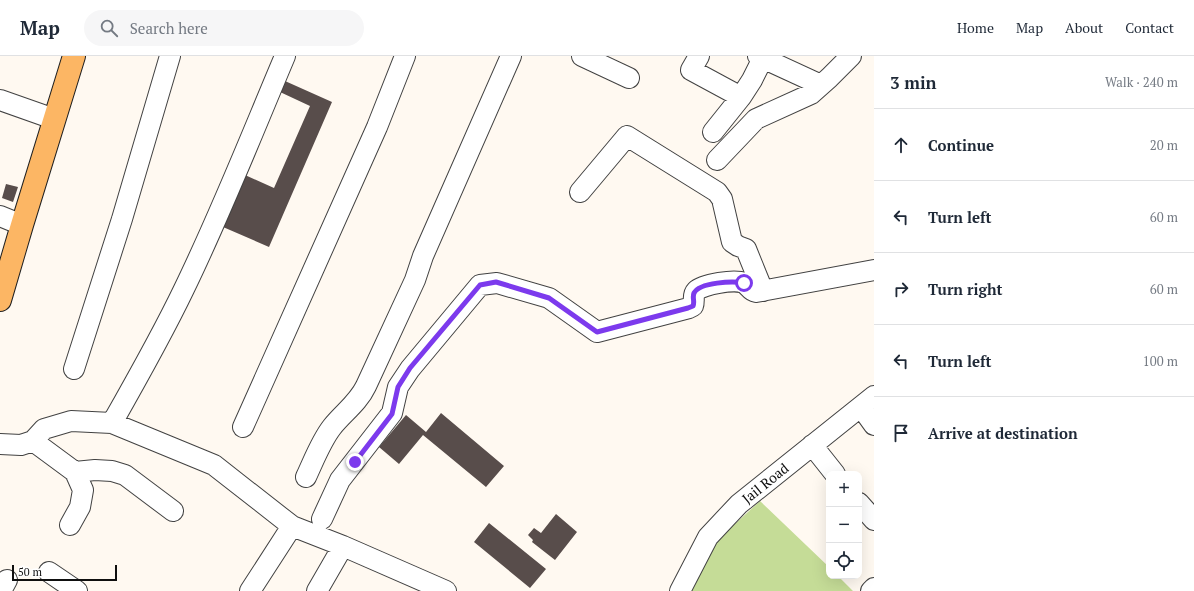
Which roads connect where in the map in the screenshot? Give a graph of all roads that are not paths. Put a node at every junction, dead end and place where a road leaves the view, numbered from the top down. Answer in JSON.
{"nodes":[{"id":1,"x":74,"y":56,"type":"edge"},
{"id":2,"x":170,"y":56,"type":"edge"},
{"id":3,"x":285,"y":56,"type":"edge"},
{"id":4,"x":405,"y":56,"type":"edge"},
{"id":5,"x":511,"y":56,"type":"edge"},
{"id":6,"x":582,"y":56,"type":"edge"},
{"id":7,"x":699,"y":56,"type":"edge"},
{"id":8,"x":851,"y":56,"type":"edge"},
{"id":9,"x":761,"y":57,"type":"edge"},
{"id":10,"x":629,"y":78,"type":"dead end"},
{"id":11,"x":821,"y":85,"type":"junction"},
{"id":12,"x":741,"y":97,"type":"junction"},
{"id":13,"x":0,"y":100,"type":"edge"},
{"id":14,"x":54,"y":119,"type":"junction"},
{"id":15,"x":712,"y":132,"type":"dead end"},
{"id":16,"x":717,"y":160,"type":"dead end"},
{"id":17,"x":580,"y":192,"type":"dead end"},
{"id":18,"x":0,"y":216,"type":"edge"},
{"id":19,"x":22,"y":225,"type":"junction"},
{"id":20,"x":874,"y":270,"type":"edge"},
{"id":21,"x":763,"y":291,"type":"junction"},
{"id":22,"x":0,"y":300,"type":"edge"},
{"id":23,"x":74,"y":369,"type":"dead end"},
{"id":24,"x":867,"y":402,"type":"edge"},
{"id":25,"x":112,"y":423,"type":"junction"},
{"id":26,"x":874,"y":425,"type":"edge"},
{"id":27,"x":243,"y":427,"type":"dead end"},
{"id":28,"x":32,"y":441,"type":"junction"},
{"id":29,"x":0,"y":444,"type":"edge"},
{"id":30,"x":812,"y":446,"type":"junction"},
{"id":31,"x":832,"y":471,"type":"edge"},
{"id":32,"x":75,"y":472,"type":"junction"},
{"id":33,"x":306,"y":476,"type":"dead end"},
{"id":34,"x":862,"y":506,"type":"edge"},
{"id":35,"x":173,"y":511,"type":"dead end"},
{"id":36,"x":322,"y":519,"type":"dead end"},
{"id":37,"x":874,"y":520,"type":"edge"},
{"id":38,"x":70,"y":525,"type":"dead end"},
{"id":39,"x":292,"y":526,"type":"junction"},
{"id":40,"x":343,"y":546,"type":"junction"},
{"id":41,"x":49,"y":572,"type":"dead end"},
{"id":42,"x":874,"y":588,"type":"edge"},
{"id":43,"x":77,"y":591,"type":"edge"},
{"id":44,"x":250,"y":591,"type":"edge"},
{"id":45,"x":317,"y":591,"type":"edge"},
{"id":46,"x":446,"y":591,"type":"edge"},
{"id":47,"x":680,"y":591,"type":"edge"},
{"id":48,"x":871,"y":591,"type":"edge"}],
"edges":[{"from":1,"to":14,"type":"main road"},
{"from":2,"to":23,"type":"street"},
{"from":3,"to":25,"type":"street"},
{"from":4,"to":27,"type":"street"},
{"from":5,"to":33,"type":"street"},
{"from":6,"to":10,"type":"street"},
{"from":7,"to":12,"type":"street"},
{"from":8,"to":11,"type":"street"},
{"from":9,"to":11,"type":"street"},
{"from":9,"to":12,"type":"street"},
{"from":11,"to":16,"type":"street"},
{"from":12,"to":15,"type":"street"},
{"from":13,"to":14,"type":"street"},
{"from":14,"to":19,"type":"main road"},
{"from":17,"to":21,"type":"street"},
{"from":18,"to":19,"type":"street"},
{"from":19,"to":22,"type":"main road"},
{"from":20,"to":21,"type":"street"},
{"from":21,"to":36,"type":"street"},
{"from":24,"to":26,"type":"street"},
{"from":24,"to":30,"type":"street","name":"Jail Road"},
{"from":25,"to":28,"type":"street"},
{"from":25,"to":39,"type":"street"},
{"from":28,"to":29,"type":"street"},
{"from":28,"to":32,"type":"street"},
{"from":30,"to":31,"type":"street"},
{"from":30,"to":47,"type":"street","name":"Jail Road"},
{"from":32,"to":35,"type":"street"},
{"from":32,"to":38,"type":"street"},
{"from":34,"to":37,"type":"street"},
{"from":39,"to":40,"type":"street"},
{"from":39,"to":44,"type":"street"},
{"from":40,"to":45,"type":"street"},
{"from":40,"to":46,"type":"street"},
{"from":41,"to":43,"type":"street"},
{"from":42,"to":48,"type":"street"}]}
